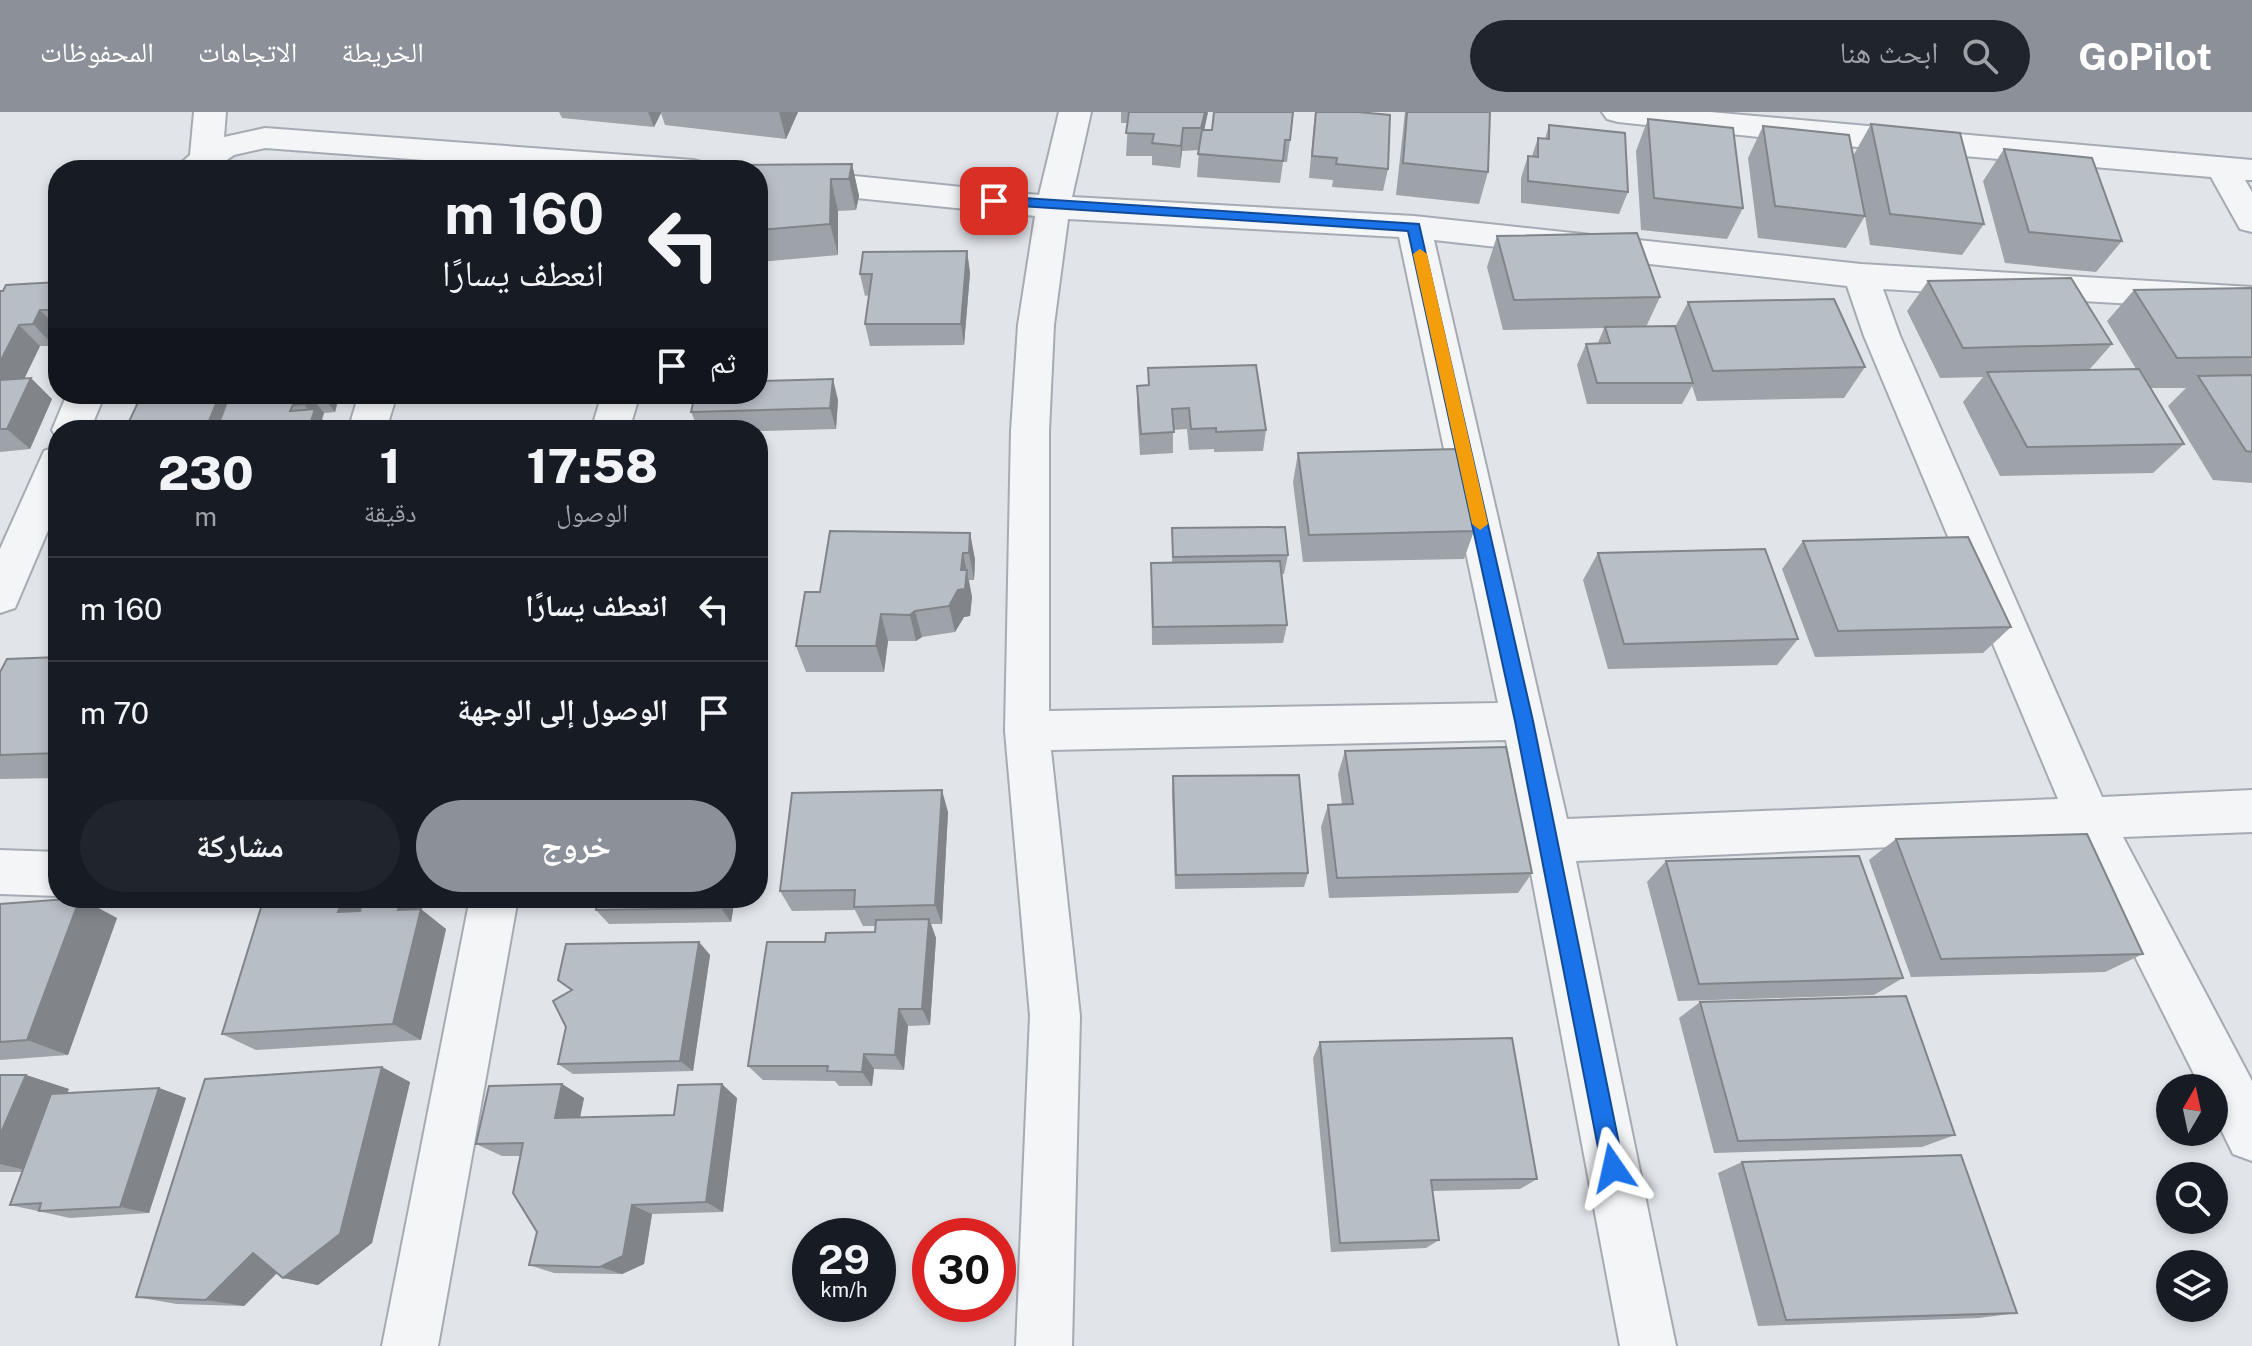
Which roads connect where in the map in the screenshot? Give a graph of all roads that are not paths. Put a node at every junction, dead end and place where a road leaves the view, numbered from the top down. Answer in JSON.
{"nodes":[{"id":1,"x":210,"y":112,"type":"edge"},
{"id":2,"x":1075,"y":112,"type":"edge"},
{"id":3,"x":1618,"y":112,"type":"edge"},
{"id":4,"x":1768,"y":119,"type":"edge"},
{"id":5,"x":198,"y":160,"type":"edge"},
{"id":6,"x":203,"y":160,"type":"edge"},
{"id":7,"x":451,"y":160,"type":"edge"},
{"id":8,"x":2237,"y":169,"type":"edge"},
{"id":9,"x":768,"y":178,"type":"edge"},
{"id":10,"x":1053,"y":207,"type":"junction"},
{"id":11,"x":2252,"y":221,"type":"edge"},
{"id":12,"x":1414,"y":227,"type":"junction"},
{"id":13,"x":1861,"y":276,"type":"junction"},
{"id":14,"x":2252,"y":299,"type":"edge"},
{"id":15,"x":48,"y":507,"type":"edge"},
{"id":16,"x":41,"y":539,"type":"edge"},
{"id":17,"x":0,"y":596,"type":"edge"},
{"id":18,"x":1524,"y":721,"type":"junction"},
{"id":19,"x":1027,"y":731,"type":"junction"},
{"id":20,"x":2252,"y":811,"type":"edge"},
{"id":21,"x":2088,"y":816,"type":"junction"},
{"id":22,"x":1549,"y":841,"type":"junction"},
{"id":23,"x":0,"y":872,"type":"edge"},
{"id":24,"x":48,"y":874,"type":"edge"},
{"id":25,"x":492,"y":908,"type":"edge"},
{"id":26,"x":2252,"y":1135,"type":"edge"},
{"id":27,"x":410,"y":1346,"type":"edge"},
{"id":28,"x":1044,"y":1346,"type":"edge"},
{"id":29,"x":1648,"y":1346,"type":"edge"}],
"edges":[{"from":1,"to":5,"type":"street"},
{"from":2,"to":10,"type":"street"},
{"from":3,"to":4,"type":"street"},
{"from":4,"to":8,"type":"street"},
{"from":6,"to":7,"type":"street"},
{"from":8,"to":11,"type":"street"},
{"from":9,"to":10,"type":"street"},
{"from":10,"to":12,"type":"street"},
{"from":10,"to":19,"type":"street"},
{"from":12,"to":13,"type":"street"},
{"from":12,"to":18,"type":"street"},
{"from":13,"to":14,"type":"street"},
{"from":13,"to":21,"type":"street"},
{"from":15,"to":16,"type":"street"},
{"from":16,"to":17,"type":"street"},
{"from":18,"to":19,"type":"street"},
{"from":18,"to":22,"type":"street"},
{"from":19,"to":28,"type":"street"},
{"from":20,"to":21,"type":"street"},
{"from":21,"to":22,"type":"street"},
{"from":21,"to":26,"type":"street"},
{"from":22,"to":29,"type":"street"},
{"from":23,"to":24,"type":"street"},
{"from":25,"to":27,"type":"street"}]}
